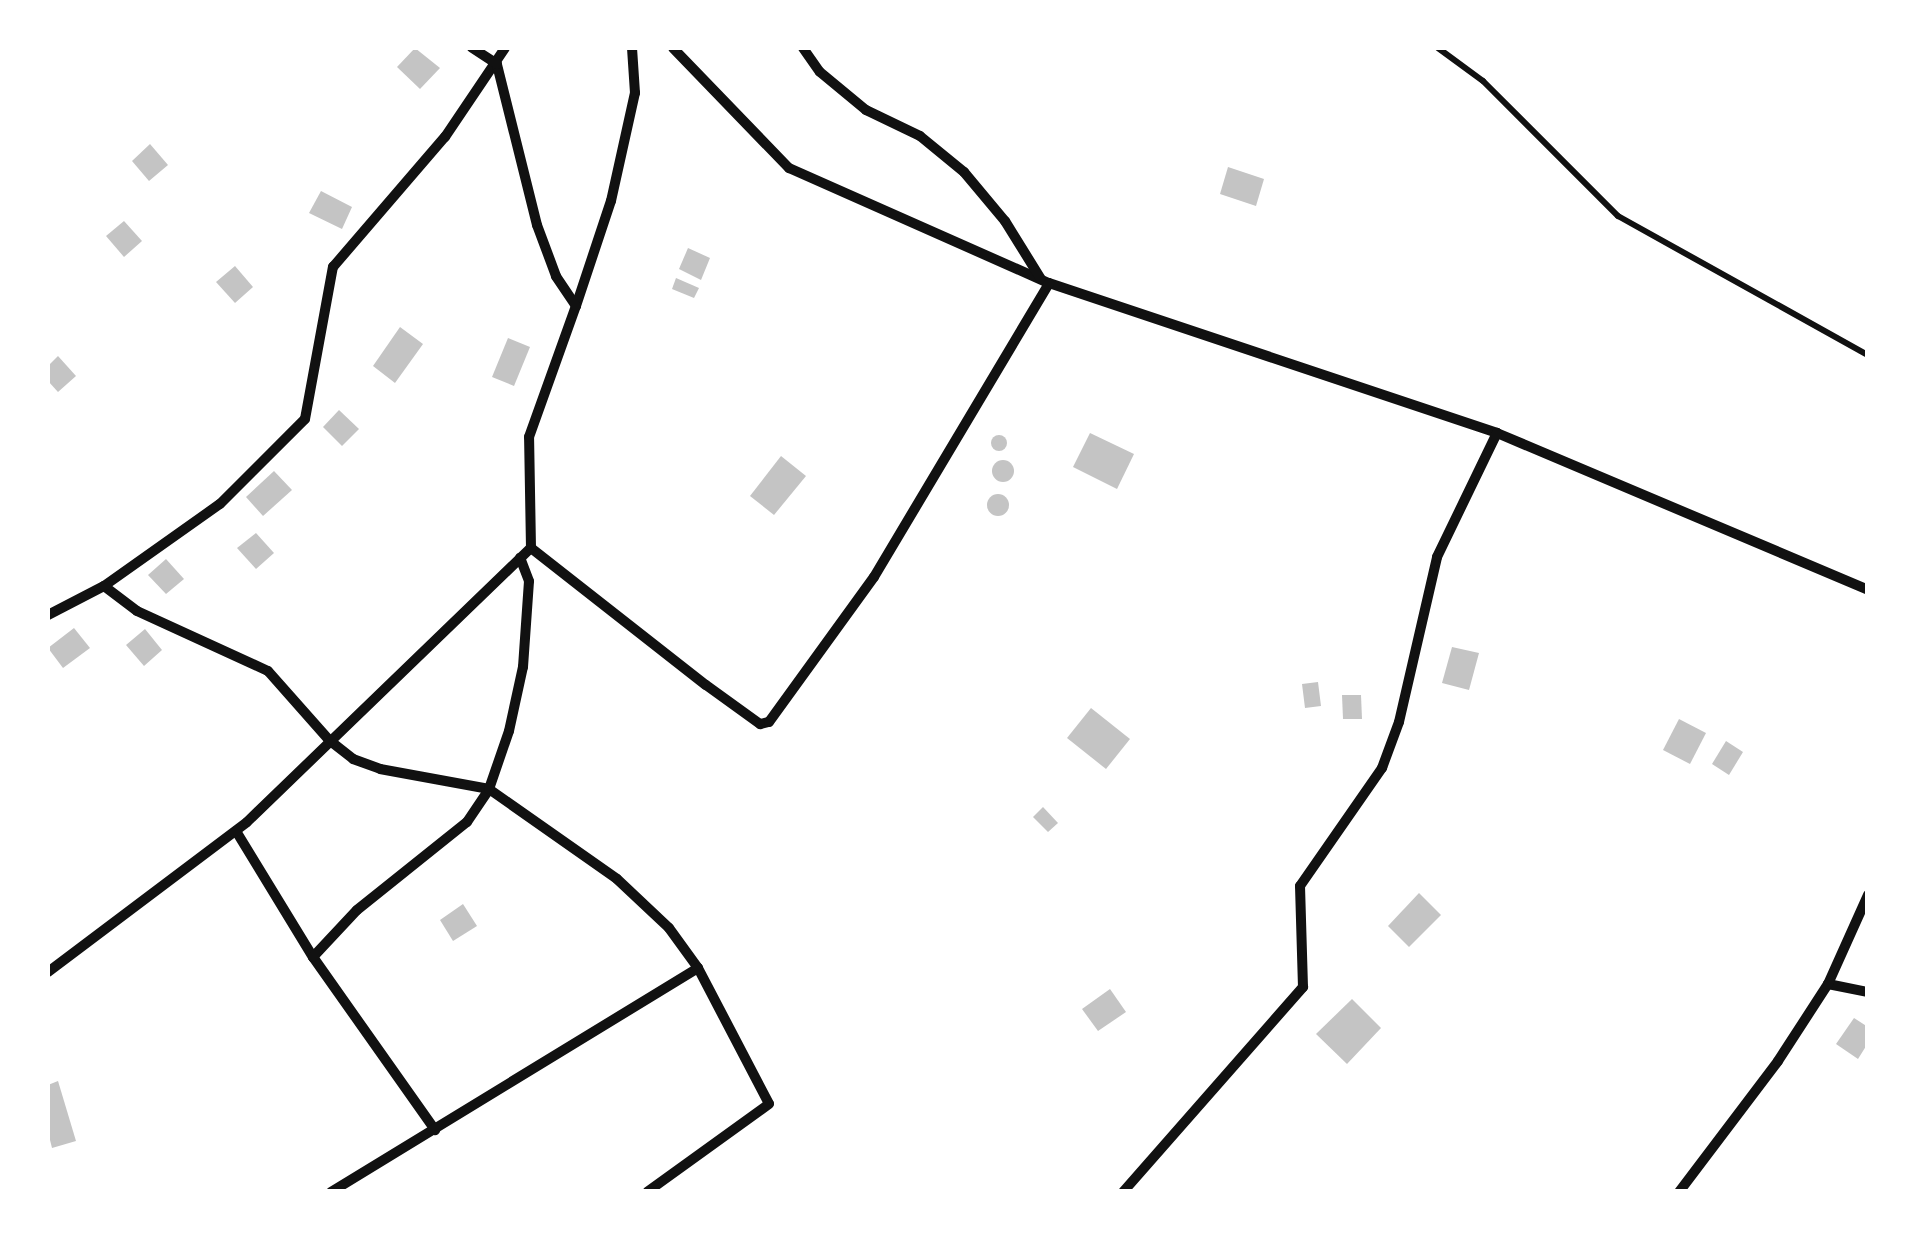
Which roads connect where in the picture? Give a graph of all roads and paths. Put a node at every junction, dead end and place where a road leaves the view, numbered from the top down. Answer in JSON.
{"nodes":[{"id":1,"x":472,"y":48,"type":"edge"},
{"id":2,"x":505,"y":48,"type":"edge"},
{"id":3,"x":632,"y":48,"type":"edge"},
{"id":4,"x":673,"y":48,"type":"edge"},
{"id":5,"x":803,"y":48,"type":"edge"},
{"id":6,"x":1438,"y":48,"type":"edge"},
{"id":7,"x":496,"y":64,"type":"junction"},
{"id":8,"x":1045,"y":281,"type":"junction"},
{"id":9,"x":576,"y":306,"type":"junction"},
{"id":10,"x":1868,"y":354,"type":"edge"},
{"id":11,"x":1497,"y":433,"type":"junction"},
{"id":12,"x":530,"y":548,"type":"junction"},
{"id":13,"x":520,"y":558,"type":"junction"},
{"id":14,"x":104,"y":586,"type":"junction"},
{"id":15,"x":1868,"y":590,"type":"edge"},
{"id":16,"x":48,"y":615,"type":"edge"},
{"id":17,"x":330,"y":740,"type":"junction"},
{"id":18,"x":488,"y":789,"type":"junction"},
{"id":19,"x":236,"y":830,"type":"junction"},
{"id":20,"x":1868,"y":896,"type":"edge"},
{"id":21,"x":313,"y":957,"type":"junction"},
{"id":22,"x":698,"y":968,"type":"junction"},
{"id":23,"x":48,"y":972,"type":"edge"},
{"id":24,"x":1828,"y":984,"type":"junction"},
{"id":25,"x":1868,"y":992,"type":"edge"},
{"id":26,"x":435,"y":1130,"type":"junction"},
{"id":27,"x":330,"y":1192,"type":"edge"},
{"id":28,"x":647,"y":1192,"type":"edge"},
{"id":29,"x":1123,"y":1192,"type":"edge"},
{"id":30,"x":1679,"y":1192,"type":"edge"}],
"edges":[{"from":1,"to":7,"type":"street"},
{"from":2,"to":7,"type":"street"},
{"from":3,"to":9,"type":"street"},
{"from":4,"to":8,"type":"street"},
{"from":5,"to":8,"type":"street"},
{"from":6,"to":10,"type":"path"},
{"from":7,"to":9,"type":"street"},
{"from":7,"to":14,"type":"street"},
{"from":8,"to":11,"type":"street"},
{"from":8,"to":12,"type":"street"},
{"from":9,"to":12,"type":"street"},
{"from":11,"to":15,"type":"street"},
{"from":11,"to":29,"type":"street"},
{"from":12,"to":13,"type":"street"},
{"from":13,"to":17,"type":"street"},
{"from":13,"to":18,"type":"street"},
{"from":14,"to":16,"type":"street"},
{"from":14,"to":17,"type":"street"},
{"from":17,"to":18,"type":"street"},
{"from":17,"to":19,"type":"street"},
{"from":18,"to":21,"type":"street"},
{"from":18,"to":22,"type":"street"},
{"from":19,"to":21,"type":"street"},
{"from":19,"to":23,"type":"street"},
{"from":20,"to":24,"type":"street"},
{"from":21,"to":26,"type":"street"},
{"from":22,"to":26,"type":"street"},
{"from":22,"to":28,"type":"street"},
{"from":24,"to":25,"type":"street"},
{"from":24,"to":30,"type":"street"},
{"from":26,"to":27,"type":"street"}]}
